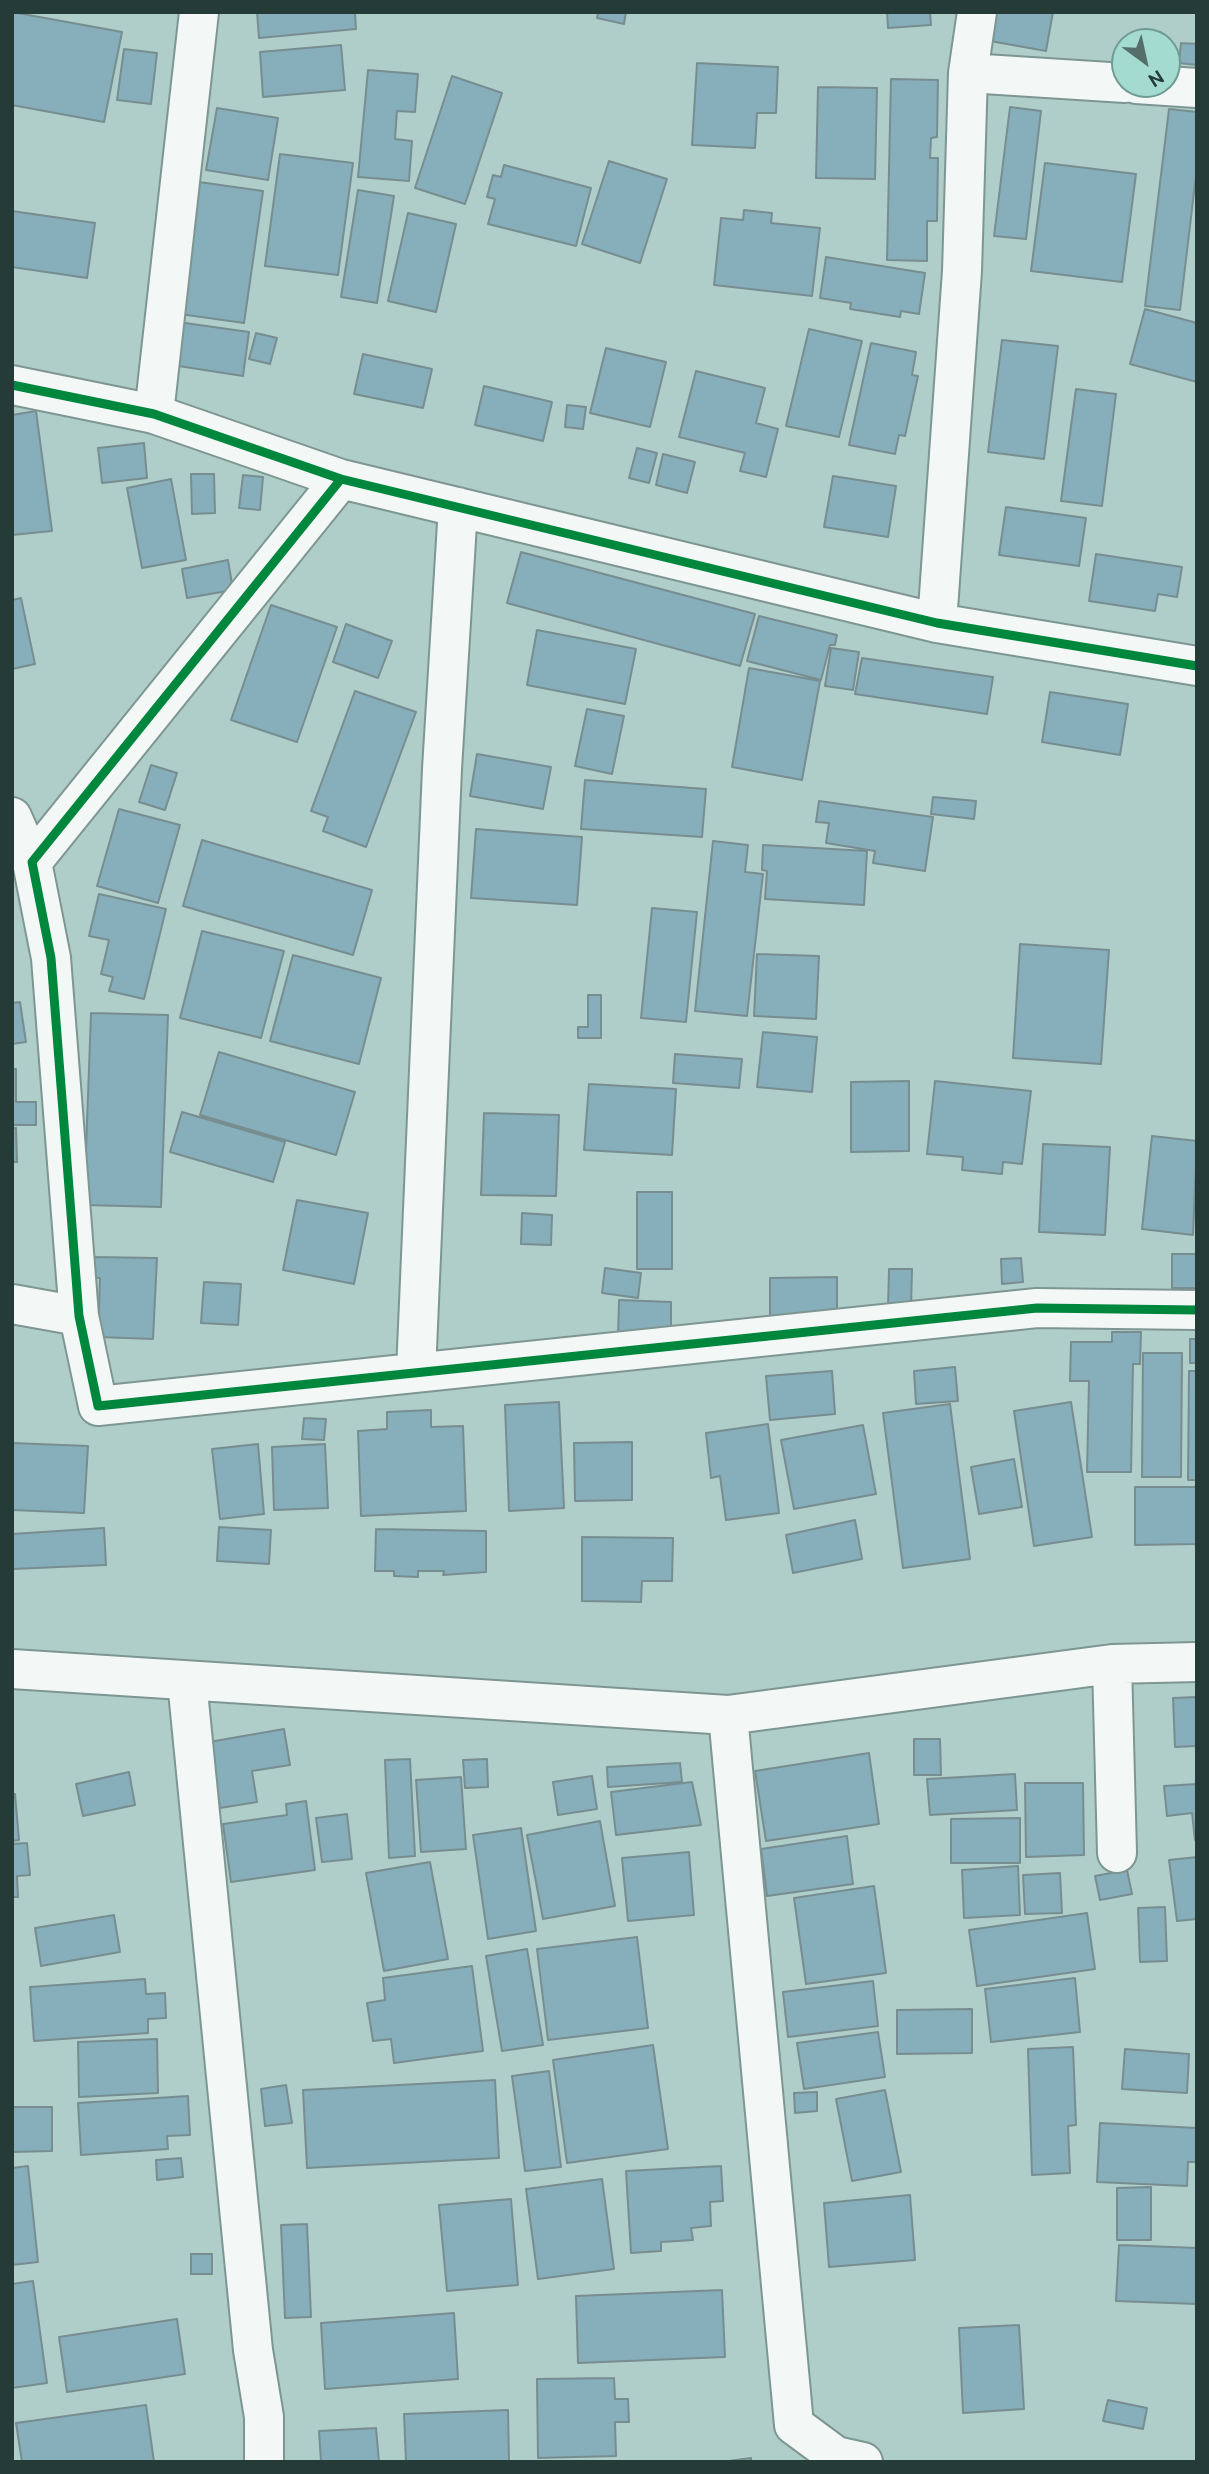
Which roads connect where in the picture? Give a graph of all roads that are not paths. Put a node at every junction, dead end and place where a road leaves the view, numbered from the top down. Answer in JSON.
{"nodes":[{"id":1,"x":199,"y":12,"type":"edge"},
{"id":2,"x":977,"y":12,"type":"edge"},
{"id":3,"x":968,"y":73,"type":"junction"},
{"id":4,"x":1111,"y":82,"type":"edge"},
{"id":5,"x":12,"y":385,"type":"edge"},
{"id":6,"x":154,"y":414,"type":"junction"},
{"id":7,"x":341,"y":479,"type":"junction"},
{"id":8,"x":458,"y":507,"type":"junction"},
{"id":9,"x":937,"y":623,"type":"junction"},
{"id":10,"x":1197,"y":666,"type":"edge"},
{"id":11,"x":12,"y":817,"type":"edge"},
{"id":12,"x":32,"y":862,"type":"junction"},
{"id":13,"x":12,"y":1304,"type":"edge"},
{"id":14,"x":1197,"y":1310,"type":"edge"},
{"id":15,"x":79,"y":1316,"type":"junction"},
{"id":16,"x":416,"y":1372,"type":"junction"},
{"id":17,"x":1197,"y":1662,"type":"edge"},
{"id":18,"x":1112,"y":1664,"type":"junction"},
{"id":19,"x":12,"y":1668,"type":"edge"},
{"id":20,"x":187,"y":1681,"type":"junction"},
{"id":21,"x":728,"y":1715,"type":"junction"},
{"id":22,"x":1117,"y":1853,"type":"dead end"},
{"id":23,"x":264,"y":2462,"type":"edge"},
{"id":24,"x":863,"y":2462,"type":"edge"}],
"edges":[{"from":1,"to":6,"type":"street"},
{"from":2,"to":3,"type":"street"},
{"from":3,"to":4,"type":"street"},
{"from":3,"to":9,"type":"street"},
{"from":5,"to":6,"type":"street"},
{"from":6,"to":7,"type":"street"},
{"from":7,"to":8,"type":"street"},
{"from":7,"to":12,"type":"street"},
{"from":8,"to":9,"type":"street"},
{"from":8,"to":16,"type":"street"},
{"from":9,"to":10,"type":"street"},
{"from":11,"to":12,"type":"street"},
{"from":12,"to":15,"type":"street"},
{"from":13,"to":15,"type":"street"},
{"from":14,"to":16,"type":"street"},
{"from":15,"to":16,"type":"street"},
{"from":17,"to":18,"type":"street"},
{"from":18,"to":21,"type":"street"},
{"from":18,"to":22,"type":"street"},
{"from":19,"to":20,"type":"street"},
{"from":20,"to":21,"type":"street"},
{"from":20,"to":23,"type":"street"},
{"from":21,"to":24,"type":"street"}]}
